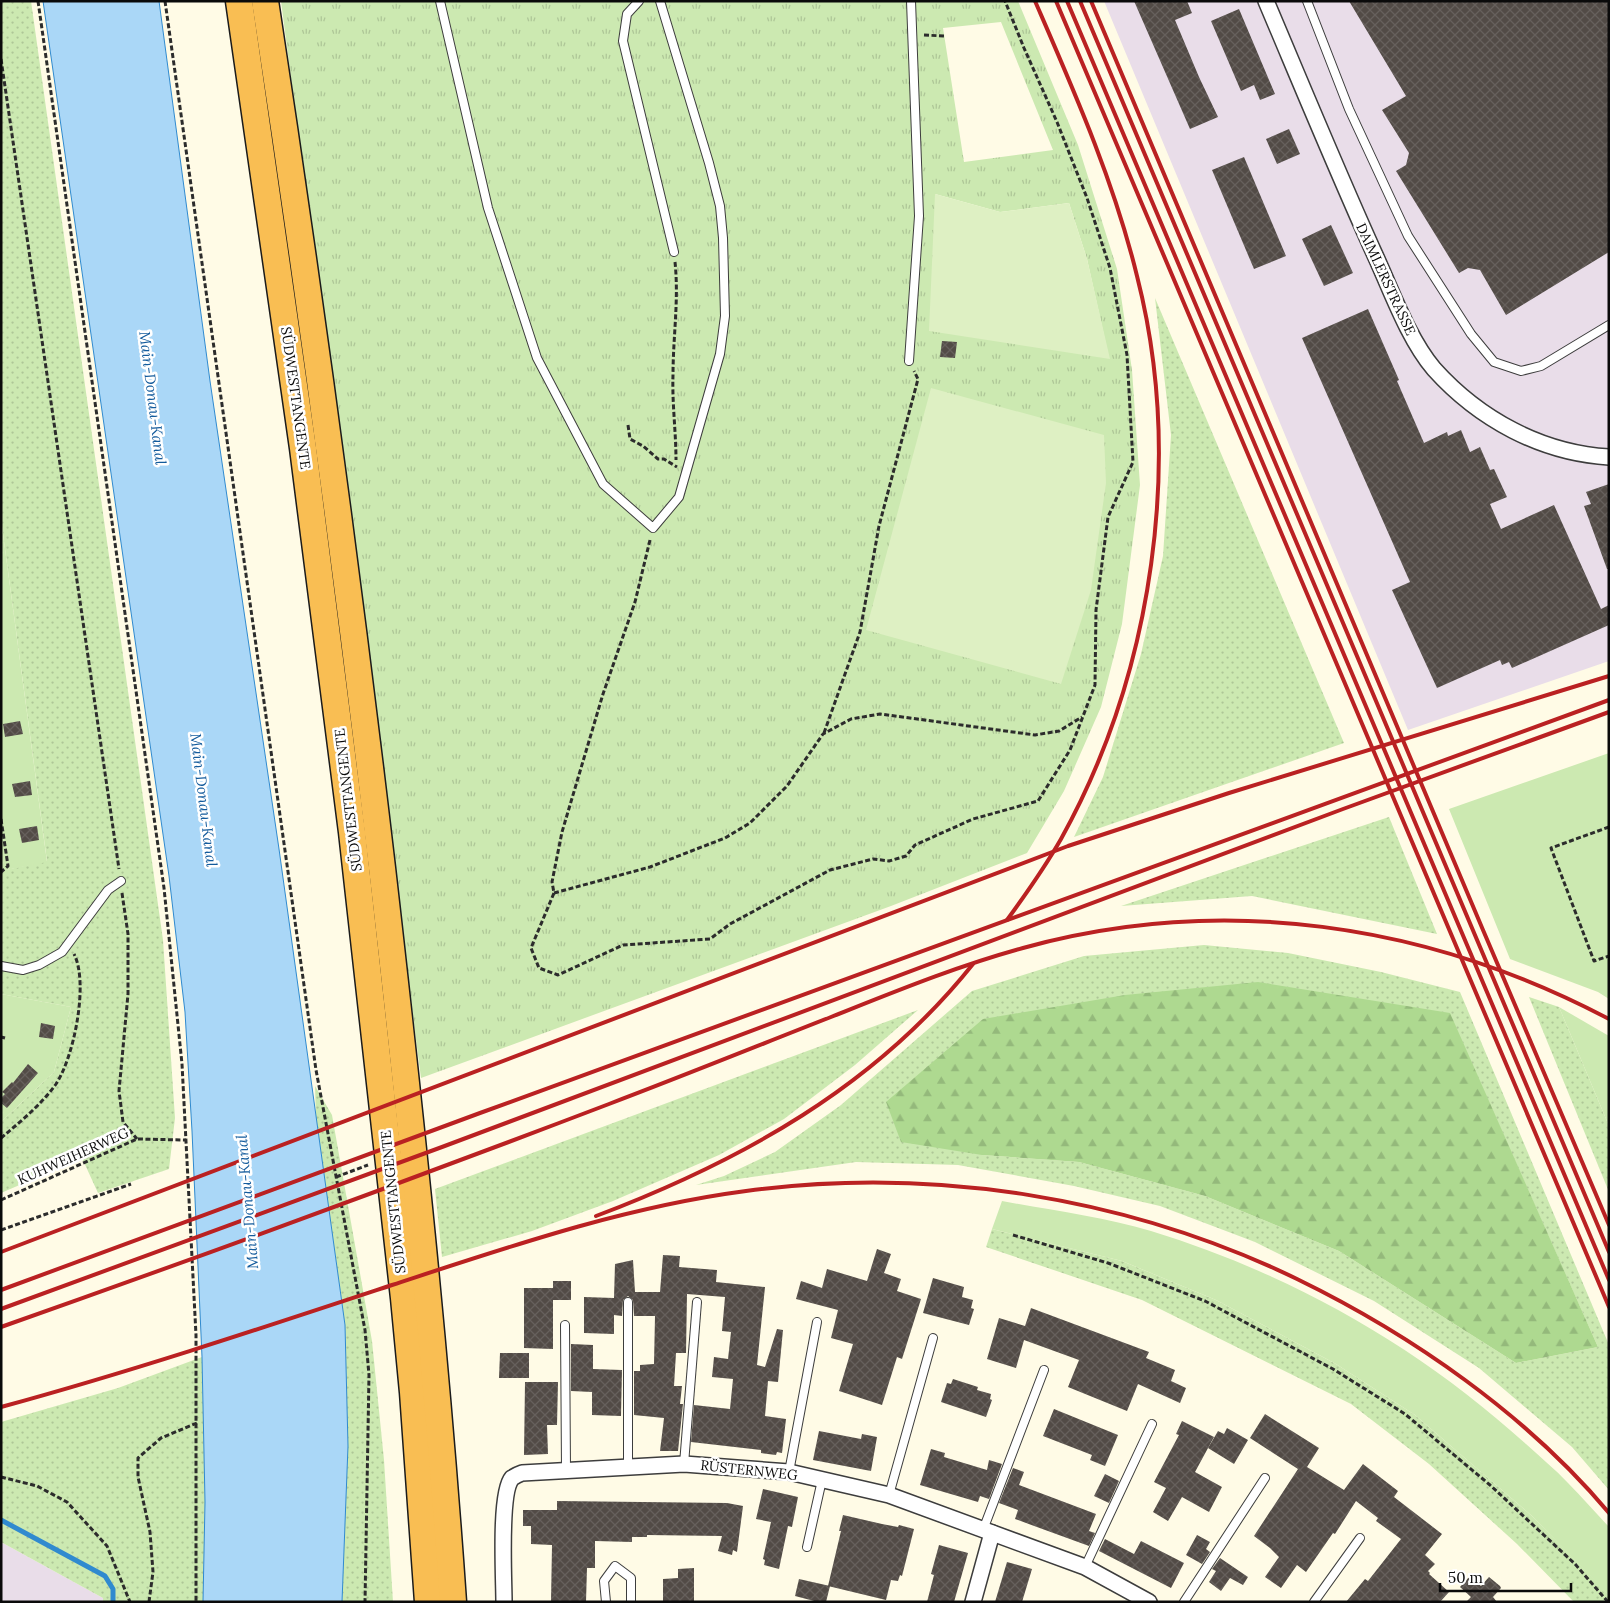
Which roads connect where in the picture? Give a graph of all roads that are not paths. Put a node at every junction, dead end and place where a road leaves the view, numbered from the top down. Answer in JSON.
{"nodes":[{"id":1,"x":239,"y":1,"type":"edge"},
{"id":2,"x":265,"y":1,"type":"edge"},
{"id":3,"x":440,"y":1,"type":"edge"},
{"id":4,"x":639,"y":1,"type":"edge"},
{"id":5,"x":660,"y":1,"type":"edge"},
{"id":6,"x":911,"y":1,"type":"edge"},
{"id":7,"x":1266,"y":1,"type":"edge"},
{"id":8,"x":1306,"y":1,"type":"edge"},
{"id":9,"x":674,"y":252,"type":"road end"},
{"id":10,"x":1609,"y":326,"type":"edge"},
{"id":11,"x":908,"y":361,"type":"road end"},
{"id":12,"x":1609,"y":457,"type":"edge"},
{"id":13,"x":120,"y":881,"type":"road end"},
{"id":14,"x":1,"y":966,"type":"edge"},
{"id":15,"x":628,"y":1302,"type":"dead end"},
{"id":16,"x":697,"y":1302,"type":"dead end"},
{"id":17,"x":817,"y":1322,"type":"dead end"},
{"id":18,"x":565,"y":1325,"type":"dead end"},
{"id":19,"x":933,"y":1338,"type":"dead end"},
{"id":20,"x":1044,"y":1370,"type":"dead end"},
{"id":21,"x":1152,"y":1424,"type":"dead end"},
{"id":22,"x":684,"y":1464,"type":"junction"},
{"id":23,"x":628,"y":1466,"type":"junction"},
{"id":24,"x":566,"y":1470,"type":"junction"},
{"id":25,"x":789,"y":1472,"type":"junction"},
{"id":26,"x":1264,"y":1478,"type":"dead end"},
{"id":27,"x":822,"y":1480,"type":"junction"},
{"id":28,"x":889,"y":1495,"type":"junction"},
{"id":29,"x":988,"y":1532,"type":"junction"},
{"id":30,"x":1360,"y":1538,"type":"dead end"},
{"id":31,"x":807,"y":1547,"type":"dead end"},
{"id":32,"x":1085,"y":1567,"type":"junction"},
{"id":33,"x":428,"y":1602,"type":"edge"},
{"id":34,"x":453,"y":1602,"type":"edge"},
{"id":35,"x":504,"y":1602,"type":"edge"},
{"id":36,"x":606,"y":1602,"type":"edge"},
{"id":37,"x":632,"y":1602,"type":"edge"},
{"id":38,"x":973,"y":1602,"type":"edge"},
{"id":39,"x":1149,"y":1602,"type":"edge"},
{"id":40,"x":1184,"y":1602,"type":"edge"},
{"id":41,"x":1314,"y":1602,"type":"edge"}],
"edges":[{"from":1,"to":33,"type":"highway","name":"SÜDWESTTANGENTE"},
{"from":2,"to":34,"type":"highway","name":"SÜDWESTTANGENTE"},
{"from":3,"to":5,"type":"lane"},
{"from":4,"to":9,"type":"lane"},
{"from":6,"to":11,"type":"lane"},
{"from":7,"to":12,"type":"street","name":"DAIMLERSTRASSE"},
{"from":8,"to":10,"type":"lane"},
{"from":13,"to":14,"type":"lane"},
{"from":15,"to":23,"type":"lane"},
{"from":16,"to":22,"type":"lane"},
{"from":17,"to":25,"type":"lane"},
{"from":18,"to":24,"type":"lane"},
{"from":19,"to":28,"type":"lane"},
{"from":20,"to":29,"type":"lane"},
{"from":21,"to":32,"type":"lane"},
{"from":22,"to":23,"type":"street","name":"RÜSTERNWEG"},
{"from":22,"to":25,"type":"street","name":"RÜSTERNWEG"},
{"from":23,"to":24,"type":"street","name":"RÜSTERNWEG"},
{"from":24,"to":35,"type":"street","name":"RÜSTERNWEG"},
{"from":25,"to":27,"type":"street","name":"RÜSTERNWEG"},
{"from":26,"to":40,"type":"lane"},
{"from":27,"to":28,"type":"street","name":"RÜSTERNWEG"},
{"from":27,"to":31,"type":"lane"},
{"from":28,"to":29,"type":"street","name":"RÜSTERNWEG"},
{"from":29,"to":32,"type":"street","name":"RÜSTERNWEG"},
{"from":29,"to":38,"type":"street"},
{"from":30,"to":41,"type":"lane"},
{"from":32,"to":39,"type":"street","name":"RÜSTERNWEG"},
{"from":36,"to":37,"type":"lane"}]}
